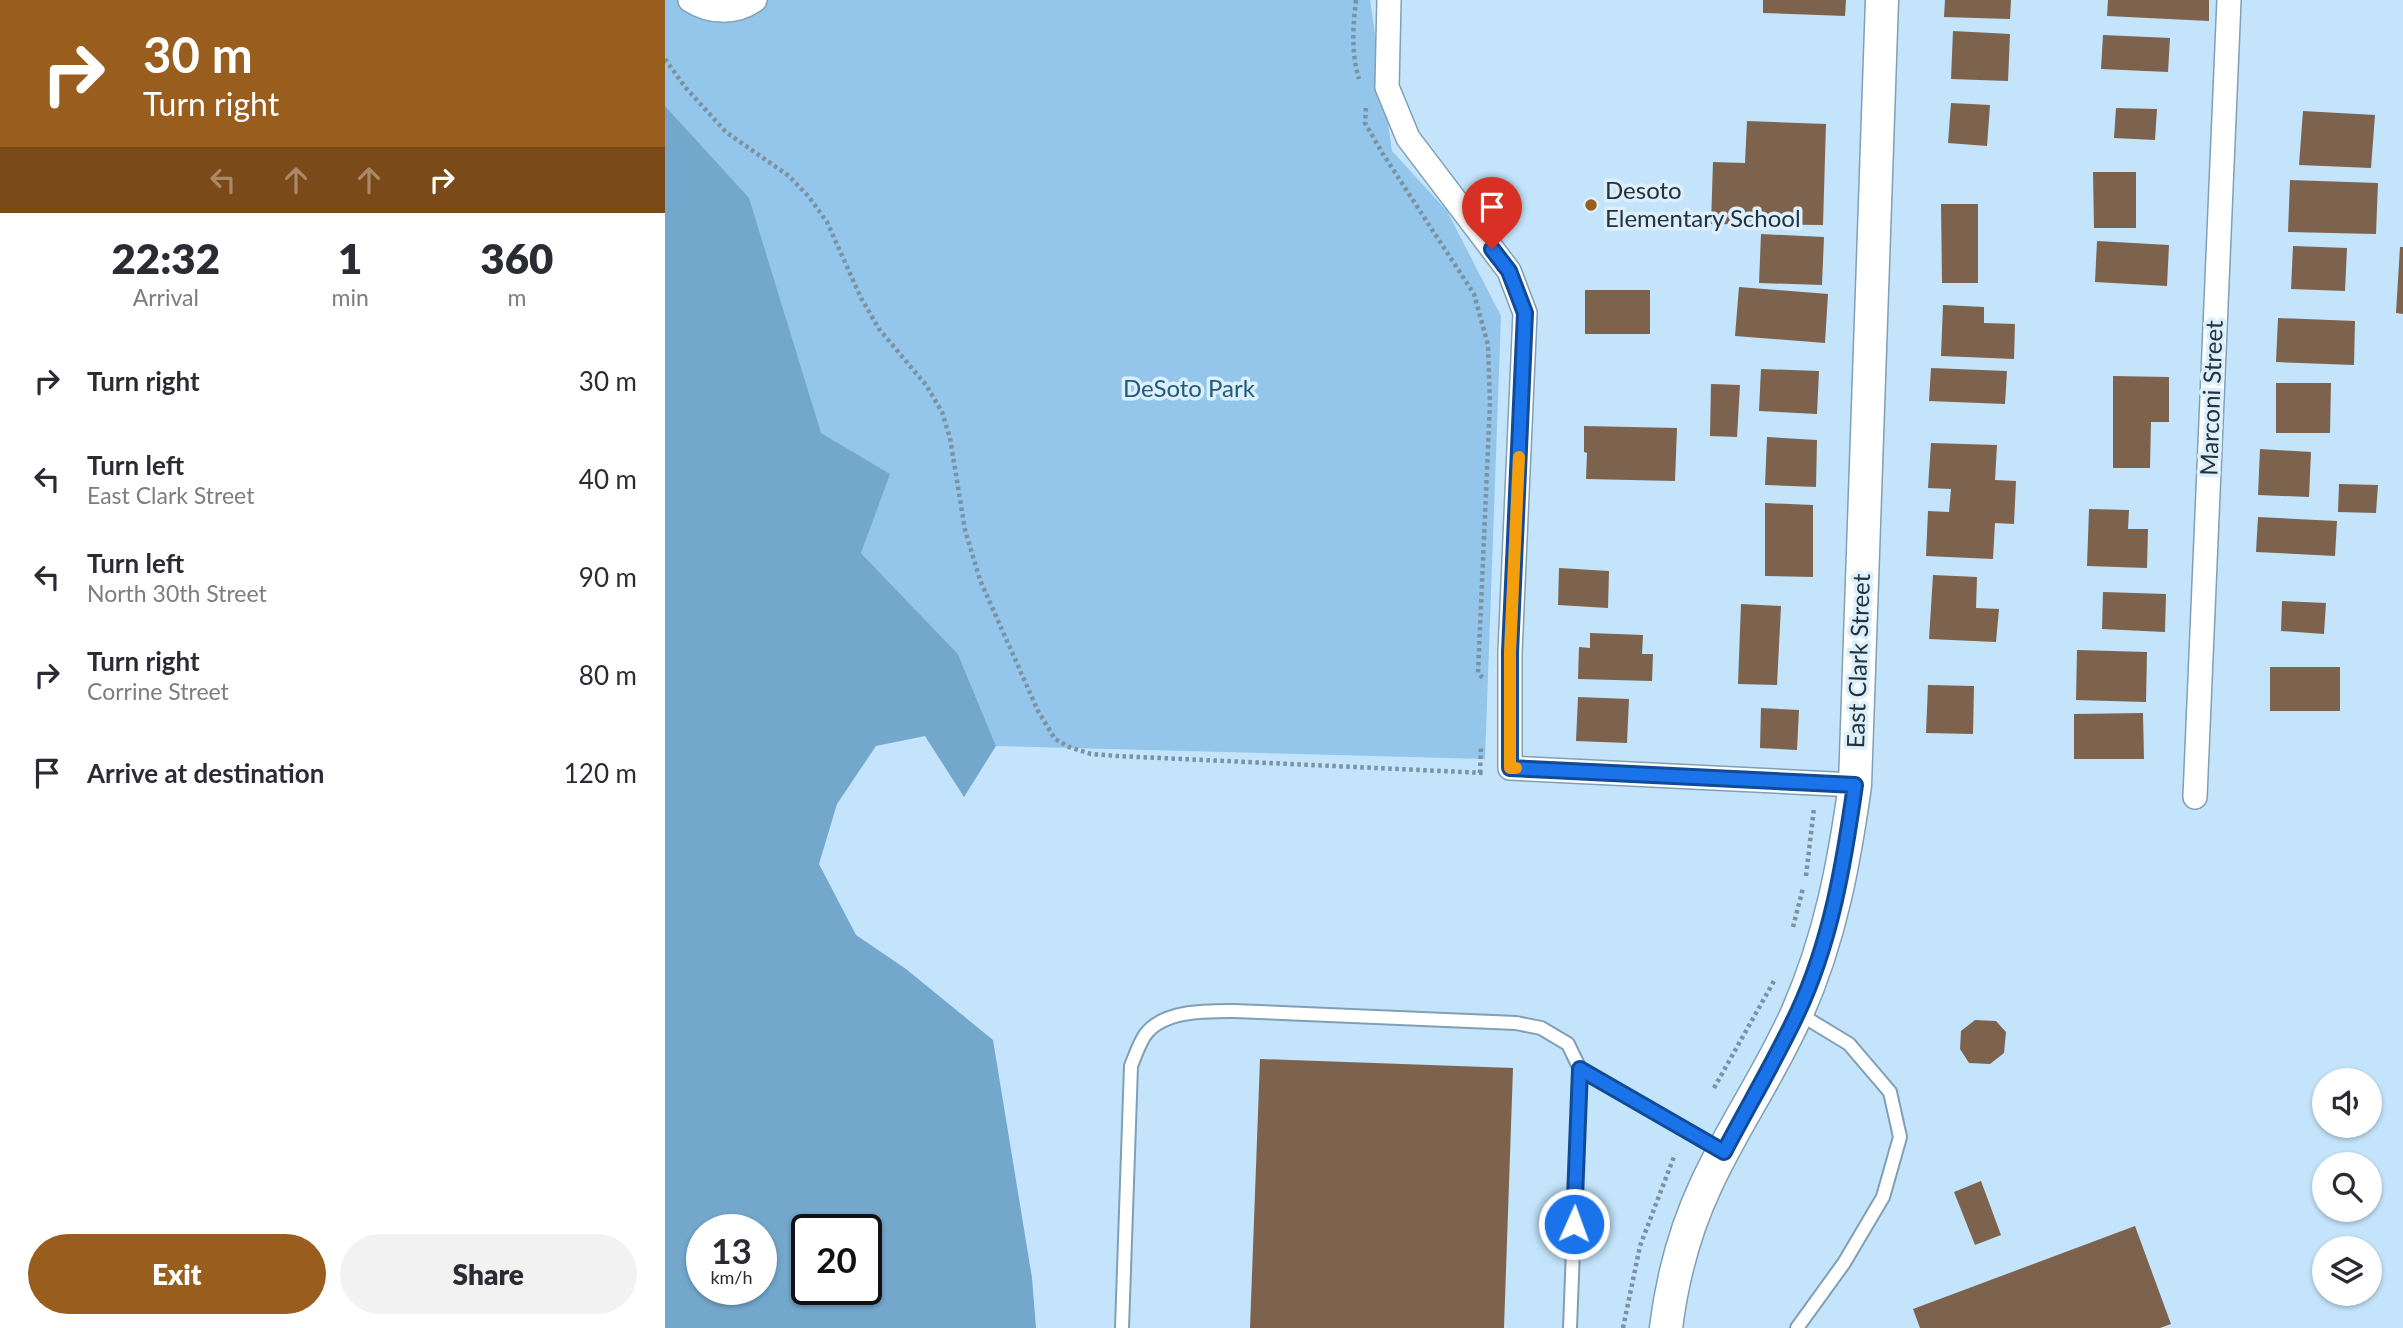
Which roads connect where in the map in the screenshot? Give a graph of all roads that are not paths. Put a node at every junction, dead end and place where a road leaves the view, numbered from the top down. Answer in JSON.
{"nodes":[{"id":1,"x":690,"y":0,"type":"edge"},
{"id":2,"x":755,"y":0,"type":"edge"},
{"id":3,"x":1389,"y":0,"type":"edge"},
{"id":4,"x":1882,"y":0,"type":"edge"},
{"id":5,"x":2229,"y":0,"type":"edge"},
{"id":6,"x":1855,"y":785,"type":"junction"},
{"id":7,"x":2195,"y":797,"type":"dead end"},
{"id":8,"x":1798,"y":1013,"type":"junction"},
{"id":9,"x":1580,"y":1069,"type":"junction"},
{"id":10,"x":1724,"y":1152,"type":"junction"},
{"id":11,"x":1122,"y":1328,"type":"edge"},
{"id":12,"x":1570,"y":1328,"type":"edge"},
{"id":13,"x":1666,"y":1328,"type":"edge"},
{"id":14,"x":1797,"y":1328,"type":"edge"}],
"edges":[{"from":1,"to":2,"type":"street"},
{"from":3,"to":6,"type":"street"},
{"from":4,"to":6,"type":"street","name":"East Clark Street"},
{"from":5,"to":7,"type":"street","name":"Marconi Street"},
{"from":6,"to":8,"type":"street","name":"East Clark Street"},
{"from":8,"to":10,"type":"street","name":"East Clark Street"},
{"from":8,"to":14,"type":"lane"},
{"from":9,"to":10,"type":"lane"},
{"from":9,"to":11,"type":"lane"},
{"from":9,"to":12,"type":"lane"},
{"from":10,"to":13,"type":"street","name":"East Clark Street"}]}
